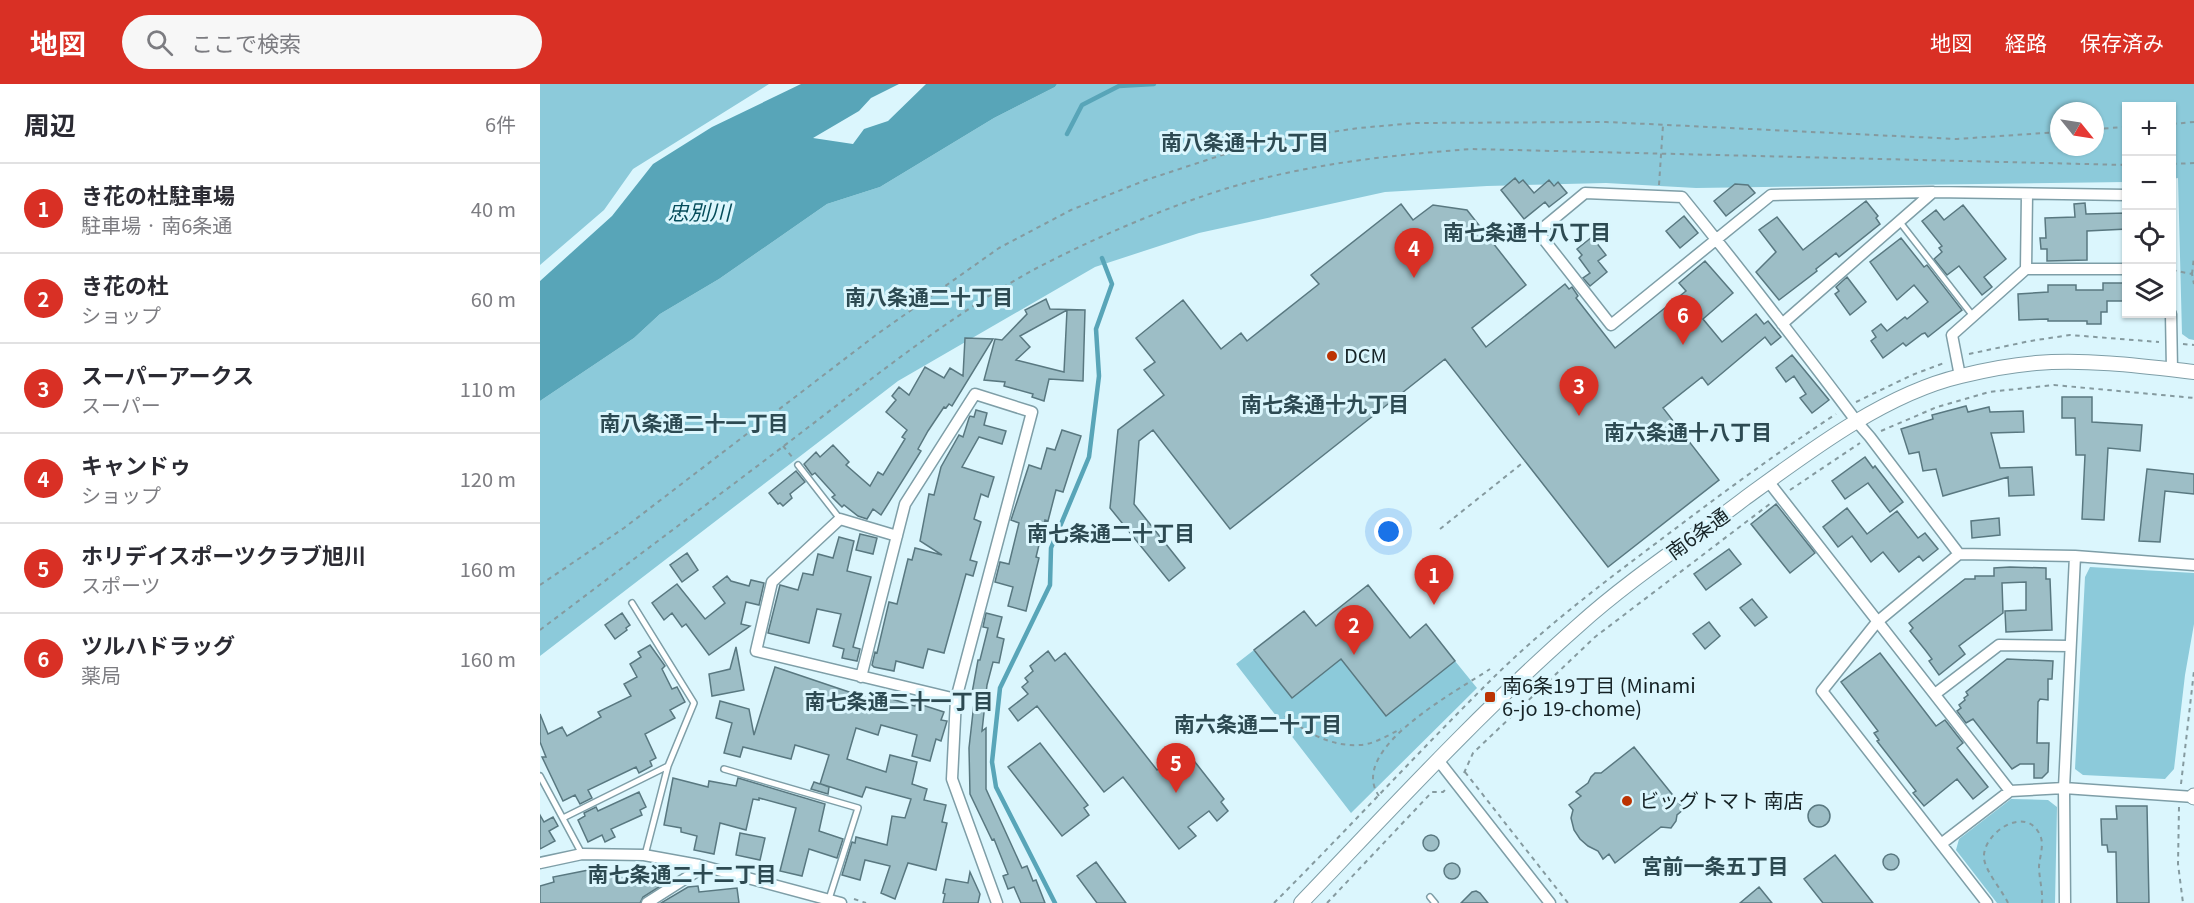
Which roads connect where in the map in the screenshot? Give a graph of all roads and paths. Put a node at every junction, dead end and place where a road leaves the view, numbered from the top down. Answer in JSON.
{"nodes":[{"id":1,"x":2194,"y":122,"type":"edge"},
{"id":2,"x":2176,"y":124,"type":"edge"},
{"id":3,"x":1663,"y":125,"type":"junction"},
{"id":4,"x":2122,"y":127,"type":"edge"},
{"id":5,"x":2104,"y":128,"type":"edge"},
{"id":6,"x":2050,"y":133,"type":"edge"},
{"id":7,"x":1662,"y":153,"type":"junction"},
{"id":8,"x":2194,"y":163,"type":"edge"},
{"id":9,"x":2176,"y":164,"type":"edge"},
{"id":10,"x":2122,"y":165,"type":"edge"},
{"id":11,"x":1660,"y":171,"type":"dead end"},
{"id":12,"x":1933,"y":192,"type":"junction"},
{"id":13,"x":2027,"y":194,"type":"junction"},
{"id":14,"x":2122,"y":195,"type":"edge"},
{"id":15,"x":1899,"y":221,"type":"junction"},
{"id":16,"x":1716,"y":238,"type":"junction"},
{"id":17,"x":2194,"y":257,"type":"edge"},
{"id":18,"x":2026,"y":268,"type":"junction"},
{"id":19,"x":2122,"y":269,"type":"edge"},
{"id":20,"x":2176,"y":271,"type":"edge"},
{"id":21,"x":2192,"y":274,"type":"junction"},
{"id":22,"x":2194,"y":284,"type":"edge"},
{"id":23,"x":1973,"y":316,"type":"junction"},
{"id":24,"x":2171,"y":318,"type":"edge"},
{"id":25,"x":1782,"y":324,"type":"junction"},
{"id":26,"x":2172,"y":370,"type":"junction"},
{"id":27,"x":2194,"y":372,"type":"edge"},
{"id":28,"x":1960,"y":376,"type":"junction"},
{"id":29,"x":1857,"y":422,"type":"junction"},
{"id":30,"x":783,"y":446,"type":"junction"},
{"id":31,"x":792,"y":458,"type":"dead end"},
{"id":32,"x":1525,"y":461,"type":"dead end"},
{"id":33,"x":798,"y":465,"type":"dead end"},
{"id":34,"x":1768,"y":481,"type":"junction"},
{"id":35,"x":840,"y":519,"type":"junction"},
{"id":36,"x":1440,"y":529,"type":"dead end"},
{"id":37,"x":897,"y":536,"type":"junction"},
{"id":38,"x":1959,"y":554,"type":"junction"},
{"id":39,"x":2075,"y":556,"type":"junction"},
{"id":40,"x":2194,"y":565,"type":"edge"},
{"id":41,"x":540,"y":585,"type":"edge"},
{"id":42,"x":632,"y":603,"type":"dead end"},
{"id":43,"x":1877,"y":622,"type":"junction"},
{"id":44,"x":540,"y":630,"type":"edge"},
{"id":45,"x":2070,"y":646,"type":"junction"},
{"id":46,"x":1490,"y":669,"type":"dead end"},
{"id":47,"x":861,"y":677,"type":"junction"},
{"id":48,"x":1935,"y":694,"type":"junction"},
{"id":49,"x":956,"y":699,"type":"junction"},
{"id":50,"x":1286,"y":716,"type":"dead end"},
{"id":51,"x":1403,"y":728,"type":"junction"},
{"id":52,"x":1438,"y":760,"type":"junction"},
{"id":53,"x":668,"y":766,"type":"junction"},
{"id":54,"x":724,"y":769,"type":"dead end"},
{"id":55,"x":540,"y":776,"type":"edge"},
{"id":56,"x":1454,"y":781,"type":"junction"},
{"id":57,"x":2064,"y":788,"type":"junction"},
{"id":58,"x":2010,"y":790,"type":"junction"},
{"id":59,"x":2194,"y":797,"type":"edge"},
{"id":60,"x":1390,"y":811,"type":"junction"},
{"id":61,"x":563,"y":818,"type":"junction"},
{"id":62,"x":1941,"y":844,"type":"junction"},
{"id":63,"x":582,"y":854,"type":"junction"},
{"id":64,"x":645,"y":855,"type":"junction"},
{"id":65,"x":540,"y":863,"type":"edge"},
{"id":66,"x":699,"y":865,"type":"junction"},
{"id":67,"x":1430,"y":897,"type":"dead end"},
{"id":68,"x":829,"y":898,"type":"junction"},
{"id":69,"x":647,"y":903,"type":"edge"},
{"id":70,"x":841,"y":903,"type":"edge"},
{"id":71,"x":997,"y":903,"type":"edge"},
{"id":72,"x":1301,"y":903,"type":"edge"},
{"id":73,"x":1327,"y":903,"type":"edge"},
{"id":74,"x":1435,"y":903,"type":"edge"},
{"id":75,"x":1550,"y":903,"type":"edge"},
{"id":76,"x":1568,"y":903,"type":"edge"},
{"id":77,"x":1987,"y":903,"type":"edge"},
{"id":78,"x":2008,"y":903,"type":"edge"},
{"id":79,"x":2042,"y":903,"type":"edge"},
{"id":80,"x":2065,"y":903,"type":"edge"}],
"edges":[{"from":1,"to":2,"type":"path"},
{"from":3,"to":6,"type":"path"},
{"from":3,"to":7,"type":"path"},
{"from":3,"to":41,"type":"path"},
{"from":4,"to":5,"type":"path"},
{"from":7,"to":10,"type":"path"},
{"from":7,"to":11,"type":"path"},
{"from":7,"to":30,"type":"path"},
{"from":8,"to":9,"type":"path"},
{"from":12,"to":13,"type":"street"},
{"from":12,"to":15,"type":"street"},
{"from":12,"to":16,"type":"street"},
{"from":13,"to":14,"type":"street"},
{"from":13,"to":18,"type":"street"},
{"from":15,"to":23,"type":"lane"},
{"from":15,"to":25,"type":"street"},
{"from":16,"to":16,"type":"street"},
{"from":16,"to":25,"type":"street"},
{"from":17,"to":21,"type":"path"},
{"from":18,"to":19,"type":"street"},
{"from":18,"to":23,"type":"street"},
{"from":20,"to":21,"type":"path"},
{"from":21,"to":22,"type":"path"},
{"from":23,"to":28,"type":"street"},
{"from":24,"to":26,"type":"street"},
{"from":25,"to":29,"type":"street"},
{"from":26,"to":27,"type":"street","name":"南6条通"},
{"from":26,"to":28,"type":"street","name":"南6条通"},
{"from":28,"to":29,"type":"street","name":"南6条通"},
{"from":29,"to":34,"type":"street","name":"南6条通"},
{"from":29,"to":38,"type":"street"},
{"from":30,"to":31,"type":"path"},
{"from":30,"to":44,"type":"path"},
{"from":32,"to":36,"type":"path"},
{"from":33,"to":35,"type":"lane"},
{"from":34,"to":43,"type":"street"},
{"from":34,"to":52,"type":"street","name":"南6条通"},
{"from":35,"to":37,"type":"street"},
{"from":35,"to":47,"type":"street"},
{"from":37,"to":47,"type":"street"},
{"from":37,"to":49,"type":"street"},
{"from":38,"to":39,"type":"street"},
{"from":38,"to":43,"type":"street"},
{"from":39,"to":40,"type":"street"},
{"from":39,"to":45,"type":"street"},
{"from":42,"to":53,"type":"lane"},
{"from":43,"to":48,"type":"street"},
{"from":43,"to":62,"type":"street"},
{"from":45,"to":48,"type":"street"},
{"from":45,"to":57,"type":"street"},
{"from":46,"to":51,"type":"path"},
{"from":47,"to":49,"type":"street"},
{"from":48,"to":58,"type":"street"},
{"from":49,"to":71,"type":"street"},
{"from":50,"to":51,"type":"path"},
{"from":51,"to":60,"type":"path"},
{"from":52,"to":56,"type":"street"},
{"from":52,"to":60,"type":"street","name":"南6条通"},
{"from":53,"to":61,"type":"lane"},
{"from":53,"to":64,"type":"lane"},
{"from":54,"to":68,"type":"lane"},
{"from":55,"to":61,"type":"lane"},
{"from":56,"to":73,"type":"path"},
{"from":56,"to":75,"type":"street"},
{"from":56,"to":76,"type":"path"},
{"from":57,"to":58,"type":"street"},
{"from":57,"to":59,"type":"street"},
{"from":57,"to":80,"type":"street"},
{"from":58,"to":62,"type":"street"},
{"from":60,"to":72,"type":"street","name":"南6条通"},
{"from":61,"to":63,"type":"lane"},
{"from":62,"to":77,"type":"street"},
{"from":63,"to":64,"type":"street"},
{"from":63,"to":65,"type":"street"},
{"from":64,"to":66,"type":"street"},
{"from":66,"to":68,"type":"street"},
{"from":66,"to":69,"type":"street"},
{"from":67,"to":74,"type":"lane"},
{"from":68,"to":70,"type":"street"},
{"from":78,"to":79,"type":"path"}]}
